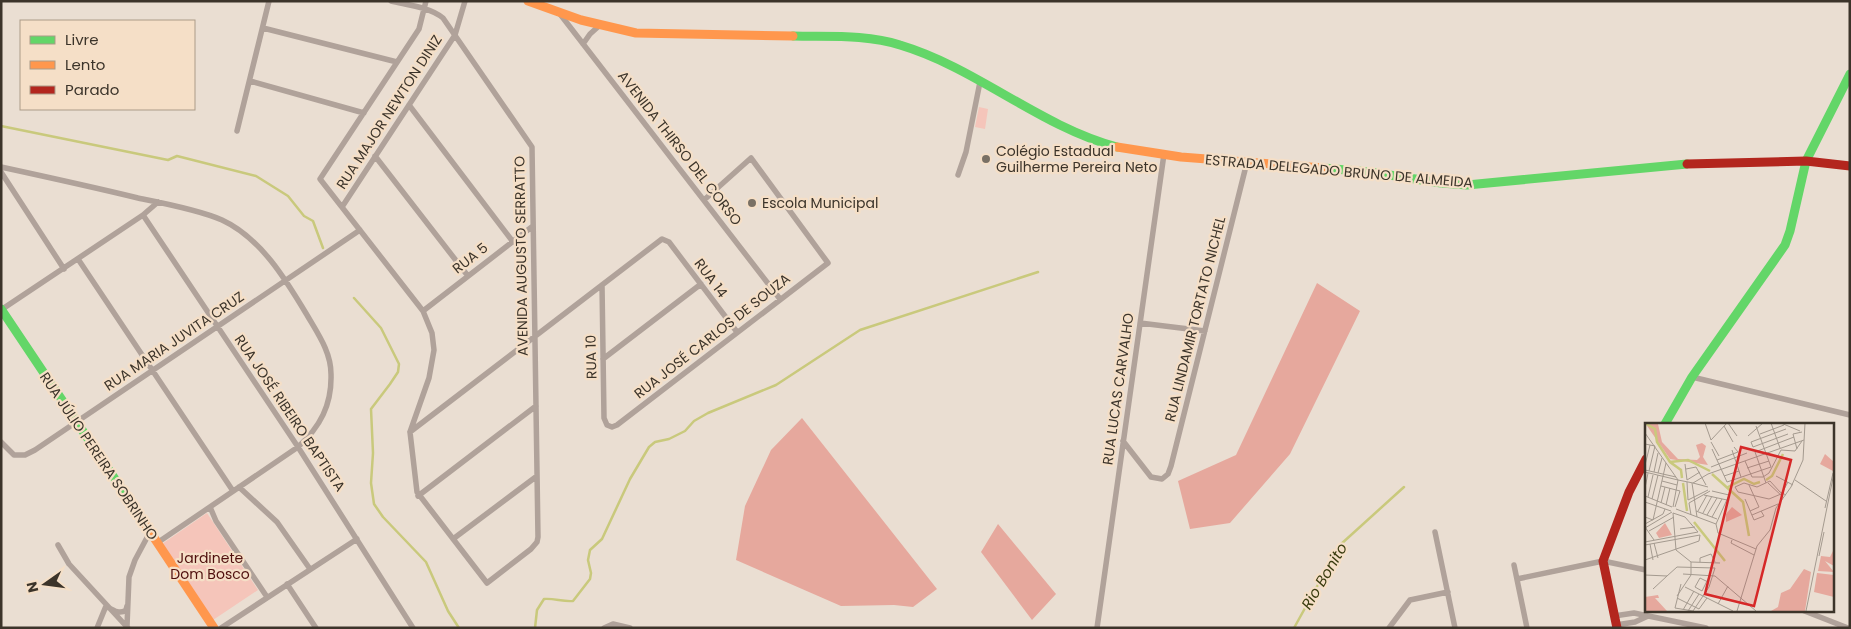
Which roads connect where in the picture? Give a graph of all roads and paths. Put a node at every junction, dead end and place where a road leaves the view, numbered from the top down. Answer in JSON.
{"nodes":[{"id":1,"x":269,"y":1,"type":"edge"},
{"id":2,"x":392,"y":1,"type":"edge"},
{"id":3,"x":426,"y":1,"type":"edge"},
{"id":4,"x":465,"y":1,"type":"edge"},
{"id":5,"x":528,"y":1,"type":"edge"},
{"id":6,"x":424,"y":9,"type":"junction"},
{"id":7,"x":559,"y":12,"type":"junction"},
{"id":8,"x":600,"y":25,"type":"junction"},
{"id":9,"x":263,"y":28,"type":"junction"},
{"id":10,"x":455,"y":35,"type":"junction"},
{"id":11,"x":583,"y":44,"type":"junction"},
{"id":12,"x":397,"y":62,"type":"junction"},
{"id":13,"x":1850,"y":74,"type":"edge"},
{"id":14,"x":250,"y":81,"type":"junction"},
{"id":15,"x":980,"y":82,"type":"junction"},
{"id":16,"x":409,"y":105,"type":"junction"},
{"id":17,"x":364,"y":113,"type":"junction"},
{"id":18,"x":238,"y":131,"type":"dead end"},
{"id":19,"x":1164,"y":154,"type":"junction"},
{"id":20,"x":375,"y":156,"type":"junction"},
{"id":21,"x":1806,"y":161,"type":"junction"},
{"id":22,"x":1247,"y":162,"type":"junction"},
{"id":23,"x":1850,"y":166,"type":"edge"},
{"id":24,"x":1,"y":167,"type":"edge"},
{"id":25,"x":1,"y":172,"type":"edge"},
{"id":26,"x":958,"y":175,"type":"dead end"},
{"id":27,"x":704,"y":200,"type":"junction"},
{"id":28,"x":158,"y":202,"type":"junction"},
{"id":29,"x":342,"y":207,"type":"junction"},
{"id":30,"x":143,"y":215,"type":"junction"},
{"id":31,"x":533,"y":226,"type":"junction"},
{"id":32,"x":360,"y":230,"type":"junction"},
{"id":33,"x":513,"y":242,"type":"junction"},
{"id":34,"x":78,"y":259,"type":"junction"},
{"id":35,"x":64,"y":269,"type":"junction"},
{"id":36,"x":468,"y":276,"type":"junction"},
{"id":37,"x":286,"y":281,"type":"junction"},
{"id":38,"x":700,"y":284,"type":"junction"},
{"id":39,"x":602,"y":285,"type":"junction"},
{"id":40,"x":780,"y":299,"type":"junction"},
{"id":41,"x":1,"y":310,"type":"edge"},
{"id":42,"x":423,"y":311,"type":"junction"},
{"id":43,"x":1140,"y":323,"type":"junction"},
{"id":44,"x":218,"y":327,"type":"junction"},
{"id":45,"x":1205,"y":331,"type":"junction"},
{"id":46,"x":737,"y":332,"type":"junction"},
{"id":47,"x":535,"y":337,"type":"junction"},
{"id":48,"x":603,"y":359,"type":"junction"},
{"id":49,"x":151,"y":371,"type":"junction"},
{"id":50,"x":1692,"y":377,"type":"junction"},
{"id":51,"x":536,"y":406,"type":"junction"},
{"id":52,"x":1850,"y":415,"type":"edge"},
{"id":53,"x":76,"y":422,"type":"junction"},
{"id":54,"x":1666,"y":423,"type":"edge"},
{"id":55,"x":609,"y":426,"type":"joint"},
{"id":56,"x":410,"y":432,"type":"junction"},
{"id":57,"x":1123,"y":441,"type":"junction"},
{"id":58,"x":1,"y":442,"type":"edge"},
{"id":59,"x":298,"y":447,"type":"junction"},
{"id":60,"x":1645,"y":460,"type":"edge"},
{"id":61,"x":537,"y":476,"type":"junction"},
{"id":62,"x":239,"y":487,"type":"junction"},
{"id":63,"x":233,"y":491,"type":"junction"},
{"id":64,"x":418,"y":496,"type":"junction"},
{"id":65,"x":210,"y":507,"type":"junction"},
{"id":66,"x":150,"y":532,"type":"junction"},
{"id":67,"x":1435,"y":532,"type":"dead end"},
{"id":68,"x":357,"y":539,"type":"junction"},
{"id":69,"x":453,"y":539,"type":"junction"},
{"id":70,"x":157,"y":543,"type":"junction"},
{"id":71,"x":58,"y":544,"type":"dead end"},
{"id":72,"x":1603,"y":561,"type":"junction"},
{"id":73,"x":1514,"y":565,"type":"dead end"},
{"id":74,"x":310,"y":569,"type":"junction"},
{"id":75,"x":1645,"y":570,"type":"edge"},
{"id":76,"x":1517,"y":579,"type":"junction"},
{"id":77,"x":287,"y":584,"type":"junction"},
{"id":78,"x":129,"y":590,"type":"junction"},
{"id":79,"x":1448,"y":592,"type":"junction"},
{"id":80,"x":267,"y":597,"type":"junction"},
{"id":81,"x":106,"y":606,"type":"junction"},
{"id":82,"x":1807,"y":612,"type":"edge"},
{"id":83,"x":1648,"y":616,"type":"junction"},
{"id":84,"x":1616,"y":623,"type":"edge"},
{"id":85,"x":127,"y":627,"type":"edge"},
{"id":86,"x":604,"y":627,"type":"edge"},
{"id":87,"x":1702,"y":627,"type":"edge"},
{"id":88,"x":97,"y":628,"type":"edge"},
{"id":89,"x":214,"y":628,"type":"edge"},
{"id":90,"x":221,"y":628,"type":"edge"},
{"id":91,"x":316,"y":628,"type":"edge"},
{"id":92,"x":413,"y":628,"type":"edge"},
{"id":93,"x":630,"y":628,"type":"edge"},
{"id":94,"x":1097,"y":628,"type":"edge"},
{"id":95,"x":1389,"y":628,"type":"edge"},
{"id":96,"x":1455,"y":628,"type":"edge"},
{"id":97,"x":1527,"y":628,"type":"edge"},
{"id":98,"x":1848,"y":628,"type":"edge"}],
"edges":[{"from":1,"to":9,"type":"street"},
{"from":2,"to":6,"type":"street","name":"AVENIDA AUGUSTO SERRATTO"},
{"from":3,"to":6,"type":"street","name":"RUA MAJOR NEWTON DINIZ"},
{"from":4,"to":10,"type":"street","name":"RUA MAJOR NEWTON DINIZ"},
{"from":5,"to":7,"type":"main road","name":"ESTRADA DELEGADO BRUNO DE ALMEIDA"},
{"from":6,"to":10,"type":"street","name":"AVENIDA AUGUSTO SERRATTO"},
{"from":6,"to":12,"type":"street","name":"RUA MAJOR NEWTON DINIZ"},
{"from":7,"to":8,"type":"main road","name":"ESTRADA DELEGADO BRUNO DE ALMEIDA"},
{"from":7,"to":11,"type":"street","name":"AVENIDA THIRSO DEL CORSO"},
{"from":8,"to":11,"type":"street"},
{"from":8,"to":15,"type":"main road","name":"ESTRADA DELEGADO BRUNO DE ALMEIDA"},
{"from":9,"to":12,"type":"street"},
{"from":9,"to":14,"type":"street"},
{"from":10,"to":16,"type":"street","name":"RUA MAJOR NEWTON DINIZ"},
{"from":10,"to":31,"type":"street","name":"AVENIDA AUGUSTO SERRATTO"},
{"from":11,"to":27,"type":"street","name":"AVENIDA THIRSO DEL CORSO"},
{"from":12,"to":17,"type":"street","name":"RUA MAJOR NEWTON DINIZ"},
{"from":13,"to":21,"type":"main road"},
{"from":14,"to":17,"type":"street"},
{"from":14,"to":18,"type":"street"},
{"from":15,"to":19,"type":"main road","name":"ESTRADA DELEGADO BRUNO DE ALMEIDA"},
{"from":15,"to":26,"type":"street"},
{"from":16,"to":20,"type":"street","name":"RUA MAJOR NEWTON DINIZ"},
{"from":16,"to":33,"type":"street"},
{"from":17,"to":29,"type":"street","name":"RUA MAJOR NEWTON DINIZ"},
{"from":19,"to":22,"type":"main road","name":"ESTRADA DELEGADO BRUNO DE ALMEIDA"},
{"from":19,"to":43,"type":"street","name":"RUA LUCAS CARVALHO"},
{"from":20,"to":29,"type":"street","name":"RUA MAJOR NEWTON DINIZ"},
{"from":20,"to":36,"type":"street"},
{"from":21,"to":22,"type":"main road","name":"ESTRADA DELEGADO BRUNO DE ALMEIDA"},
{"from":21,"to":23,"type":"main road","name":"ESTRADA DELEGADO BRUNO DE ALMEIDA"},
{"from":21,"to":50,"type":"main road"},
{"from":22,"to":45,"type":"street","name":"RUA LINDAMIR TORTATO NICHEL"},
{"from":24,"to":28,"type":"street"},
{"from":25,"to":35,"type":"street"},
{"from":27,"to":40,"type":"street","name":"AVENIDA THIRSO DEL CORSO"},
{"from":27,"to":40,"type":"street","name":"RUA JOSÉ CARLOS DE SOUZA"},
{"from":28,"to":30,"type":"street"},
{"from":28,"to":37,"type":"street"},
{"from":29,"to":32,"type":"street"},
{"from":30,"to":34,"type":"street"},
{"from":30,"to":44,"type":"street","name":"RUA JOSÉ RIBEIRO BAPTISTA"},
{"from":31,"to":33,"type":"street","name":"RUA 5"},
{"from":31,"to":47,"type":"street","name":"AVENIDA AUGUSTO SERRATTO"},
{"from":32,"to":37,"type":"street","name":"RUA MARIA JUVITA CRUZ"},
{"from":32,"to":42,"type":"street"},
{"from":33,"to":36,"type":"street","name":"RUA 5"},
{"from":34,"to":35,"type":"street"},
{"from":34,"to":49,"type":"street"},
{"from":35,"to":41,"type":"street"},
{"from":36,"to":42,"type":"street","name":"RUA 5"},
{"from":37,"to":44,"type":"street","name":"RUA MARIA JUVITA CRUZ"},
{"from":37,"to":59,"type":"street"},
{"from":38,"to":39,"type":"street","name":"RUA 14"},
{"from":38,"to":46,"type":"street","name":"RUA 14"},
{"from":38,"to":48,"type":"street"},
{"from":39,"to":47,"type":"street"},
{"from":39,"to":48,"type":"street","name":"RUA 10"},
{"from":40,"to":46,"type":"street","name":"RUA JOSÉ CARLOS DE SOUZA"},
{"from":41,"to":53,"type":"main road","name":"RUA JÚLIO PEREIRA SOBRINHO"},
{"from":42,"to":56,"type":"street"},
{"from":43,"to":45,"type":"street"},
{"from":43,"to":57,"type":"street","name":"RUA LUCAS CARVALHO"},
{"from":44,"to":49,"type":"street","name":"RUA MARIA JUVITA CRUZ"},
{"from":44,"to":59,"type":"street","name":"RUA JOSÉ RIBEIRO BAPTISTA"},
{"from":45,"to":57,"type":"street","name":"RUA LINDAMIR TORTATO NICHEL"},
{"from":46,"to":55,"type":"street","name":"RUA JOSÉ CARLOS DE SOUZA"},
{"from":47,"to":51,"type":"street","name":"AVENIDA AUGUSTO SERRATTO"},
{"from":47,"to":56,"type":"street"},
{"from":48,"to":55,"type":"street","name":"RUA 10"},
{"from":49,"to":53,"type":"street","name":"RUA MARIA JUVITA CRUZ"},
{"from":49,"to":63,"type":"street"},
{"from":50,"to":52,"type":"street"},
{"from":50,"to":54,"type":"main road"},
{"from":51,"to":61,"type":"street","name":"AVENIDA AUGUSTO SERRATTO"},
{"from":51,"to":64,"type":"street"},
{"from":53,"to":58,"type":"street","name":"RUA MARIA JUVITA CRUZ"},
{"from":53,"to":66,"type":"main road","name":"RUA JÚLIO PEREIRA SOBRINHO"},
{"from":56,"to":64,"type":"street"},
{"from":57,"to":94,"type":"street","name":"RUA LUCAS CARVALHO"},
{"from":59,"to":62,"type":"street"},
{"from":59,"to":68,"type":"street","name":"RUA JOSÉ RIBEIRO BAPTISTA"},
{"from":60,"to":72,"type":"main road"},
{"from":61,"to":69,"type":"street"},
{"from":61,"to":69,"type":"street","name":"AVENIDA AUGUSTO SERRATTO"},
{"from":62,"to":63,"type":"street"},
{"from":62,"to":74,"type":"street"},
{"from":63,"to":65,"type":"street"},
{"from":64,"to":69,"type":"street"},
{"from":65,"to":70,"type":"street"},
{"from":65,"to":80,"type":"street"},
{"from":66,"to":70,"type":"main road","name":"RUA JÚLIO PEREIRA SOBRINHO"},
{"from":66,"to":78,"type":"street"},
{"from":67,"to":79,"type":"street"},
{"from":68,"to":74,"type":"street"},
{"from":68,"to":92,"type":"street","name":"RUA JOSÉ RIBEIRO BAPTISTA"},
{"from":70,"to":89,"type":"main road","name":"RUA JÚLIO PEREIRA SOBRINHO"},
{"from":71,"to":81,"type":"street"},
{"from":72,"to":75,"type":"street"},
{"from":72,"to":76,"type":"street"},
{"from":72,"to":84,"type":"main road"},
{"from":73,"to":76,"type":"street"},
{"from":74,"to":77,"type":"street"},
{"from":76,"to":97,"type":"street"},
{"from":77,"to":80,"type":"street"},
{"from":77,"to":91,"type":"street"},
{"from":78,"to":81,"type":"street"},
{"from":78,"to":85,"type":"street"},
{"from":79,"to":95,"type":"street"},
{"from":79,"to":96,"type":"street"},
{"from":80,"to":90,"type":"street"},
{"from":81,"to":85,"type":"street"},
{"from":81,"to":88,"type":"street"},
{"from":82,"to":98,"type":"street"},
{"from":83,"to":84,"type":"street"},
{"from":83,"to":84,"type":"street"},
{"from":83,"to":87,"type":"street"},
{"from":86,"to":93,"type":"street"}]}
